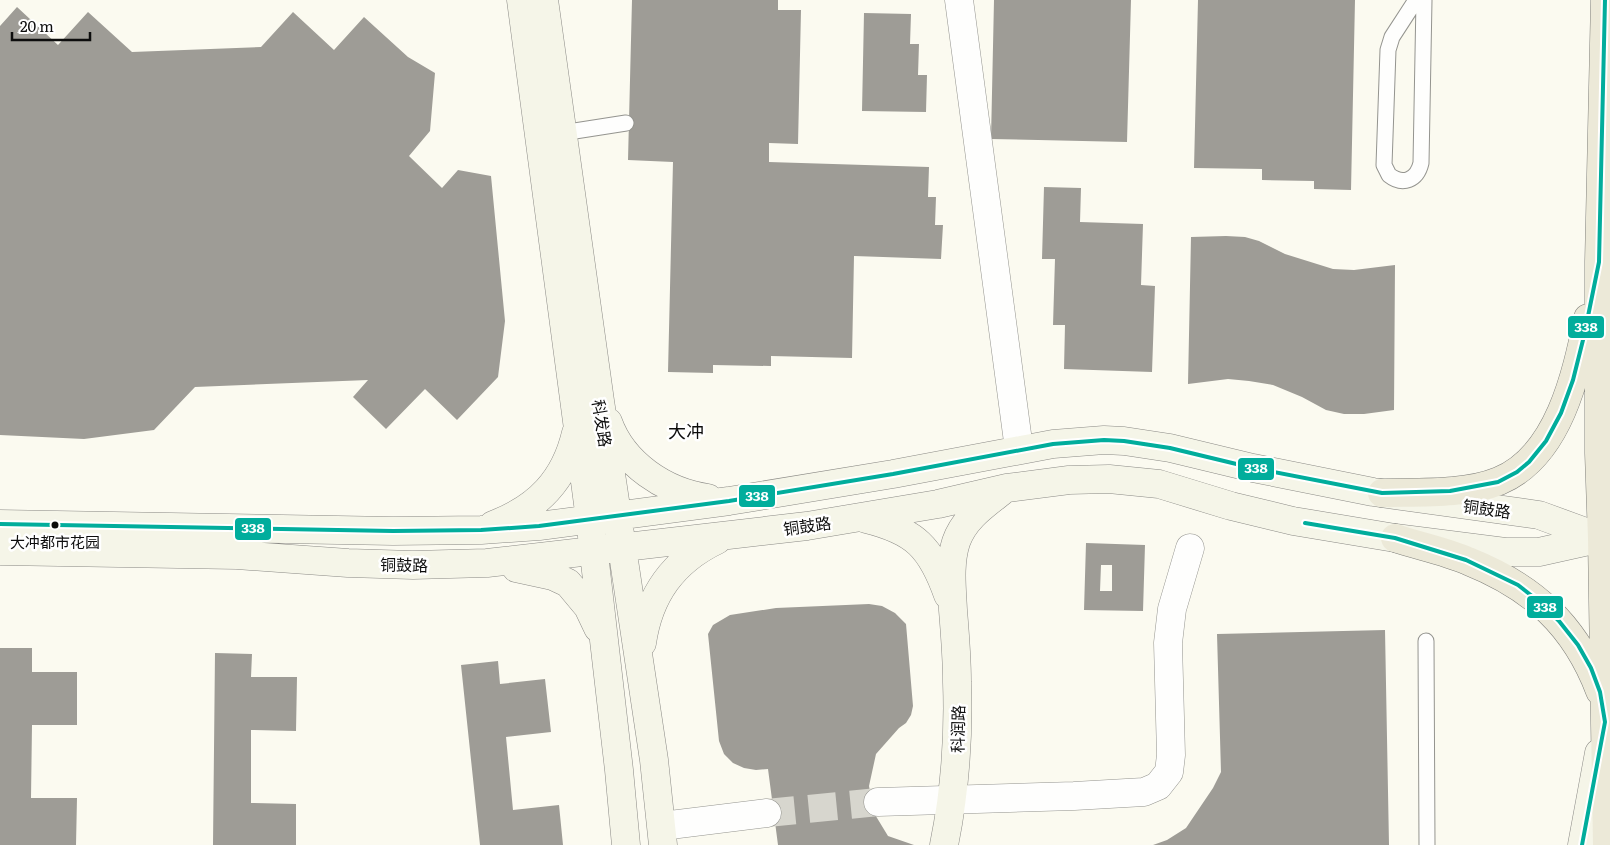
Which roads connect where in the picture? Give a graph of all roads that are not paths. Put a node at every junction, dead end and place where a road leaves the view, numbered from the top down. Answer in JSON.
{"nodes":[{"id":1,"x":520,"y":0,"type":"edge"},
{"id":2,"x":544,"y":0,"type":"edge"},
{"id":3,"x":959,"y":0,"type":"edge"},
{"id":4,"x":1416,"y":0,"type":"edge"},
{"id":5,"x":1424,"y":0,"type":"edge"},
{"id":6,"x":1605,"y":0,"type":"edge"},
{"id":7,"x":626,"y":122,"type":"dead end"},
{"id":8,"x":562,"y":133,"type":"junction"},
{"id":9,"x":1599,"y":262,"type":"junction"},
{"id":10,"x":600,"y":401,"type":"junction"},
{"id":11,"x":578,"y":427,"type":"junction"},
{"id":12,"x":1020,"y":449,"type":"junction"},
{"id":13,"x":1006,"y":488,"type":"junction"},
{"id":14,"x":1382,"y":493,"type":"junction"},
{"id":15,"x":729,"y":501,"type":"junction"},
{"id":16,"x":617,"y":515,"type":"junction"},
{"id":17,"x":862,"y":518,"type":"junction"},
{"id":18,"x":590,"y":519,"type":"junction"},
{"id":19,"x":0,"y":524,"type":"edge"},
{"id":20,"x":480,"y":530,"type":"junction"},
{"id":21,"x":727,"y":535,"type":"junction"},
{"id":22,"x":1395,"y":538,"type":"junction"},
{"id":23,"x":1606,"y":539,"type":"edge"},
{"id":24,"x":623,"y":548,"type":"junction"},
{"id":25,"x":1190,"y":548,"type":"dead end"},
{"id":26,"x":0,"y":550,"type":"edge"},
{"id":27,"x":594,"y":552,"type":"junction"},
{"id":28,"x":488,"y":563,"type":"junction"},
{"id":29,"x":954,"y":611,"type":"junction"},
{"id":30,"x":1426,"y":641,"type":"dead end"},
{"id":31,"x":606,"y":655,"type":"junction"},
{"id":32,"x":639,"y":657,"type":"junction"},
{"id":33,"x":1605,"y":722,"type":"junction"},
{"id":34,"x":953,"y":799,"type":"junction"},
{"id":35,"x":878,"y":802,"type":"tunnel mouth"},
{"id":36,"x":767,"y":813,"type":"tunnel mouth"},
{"id":37,"x":662,"y":835,"type":"edge"},
{"id":38,"x":626,"y":845,"type":"edge"},
{"id":39,"x":944,"y":845,"type":"edge"},
{"id":40,"x":1427,"y":845,"type":"edge"},
{"id":41,"x":1582,"y":845,"type":"edge"},
{"id":42,"x":1607,"y":845,"type":"edge"}],
"edges":[{"from":1,"to":11,"type":"main road","name":"科发路"},
{"from":2,"to":8,"type":"main road","name":"科发路"},
{"from":3,"to":12,"type":"street"},
{"from":4,"to":5,"type":"lane"},
{"from":6,"to":9,"type":"main road"},
{"from":7,"to":8,"type":"lane"},
{"from":8,"to":10,"type":"main road","name":"科发路"},
{"from":9,"to":14,"type":"main road"},
{"from":9,"to":23,"type":"main road"},
{"from":10,"to":15,"type":"main road"},
{"from":10,"to":16,"type":"main road","name":"科发路"},
{"from":11,"to":18,"type":"main road","name":"科发路"},
{"from":11,"to":20,"type":"main road"},
{"from":12,"to":14,"type":"main road","name":"铜鼓路"},
{"from":12,"to":15,"type":"main road","name":"铜鼓路"},
{"from":13,"to":17,"type":"main road","name":"铜鼓路"},
{"from":13,"to":22,"type":"main road","name":"铜鼓路"},
{"from":13,"to":29,"type":"main road","name":"科润路"},
{"from":14,"to":23,"type":"main road","name":"铜鼓路"},
{"from":15,"to":16,"type":"main road","name":"铜鼓路"},
{"from":16,"to":18,"type":"main road","name":"铜鼓路"},
{"from":16,"to":24,"type":"main road","name":"科发路"},
{"from":17,"to":21,"type":"main road","name":"铜鼓路"},
{"from":17,"to":29,"type":"main road"},
{"from":18,"to":20,"type":"main road","name":"铜鼓路"},
{"from":18,"to":27,"type":"main road","name":"科发路"},
{"from":19,"to":20,"type":"main road","name":"铜鼓路"},
{"from":21,"to":24,"type":"main road","name":"铜鼓路"},
{"from":21,"to":32,"type":"main road"},
{"from":22,"to":23,"type":"main road","name":"铜鼓路"},
{"from":22,"to":33,"type":"main road"},
{"from":23,"to":33,"type":"main road"},
{"from":24,"to":27,"type":"main road","name":"铜鼓路"},
{"from":24,"to":32,"type":"main road","name":"科发路"},
{"from":25,"to":34,"type":"street"},
{"from":26,"to":28,"type":"main road","name":"铜鼓路"},
{"from":27,"to":28,"type":"main road","name":"铜鼓路"},
{"from":27,"to":31,"type":"main road","name":"科发路"},
{"from":28,"to":31,"type":"main road"},
{"from":29,"to":34,"type":"main road","name":"科润路"},
{"from":30,"to":40,"type":"lane"},
{"from":31,"to":38,"type":"main road","name":"科发路"},
{"from":32,"to":37,"type":"main road","name":"科发路"},
{"from":33,"to":41,"type":"main road"},
{"from":33,"to":42,"type":"main road"},
{"from":34,"to":35,"type":"street"},
{"from":34,"to":39,"type":"main road","name":"科润路"},
{"from":36,"to":37,"type":"street"}]}
